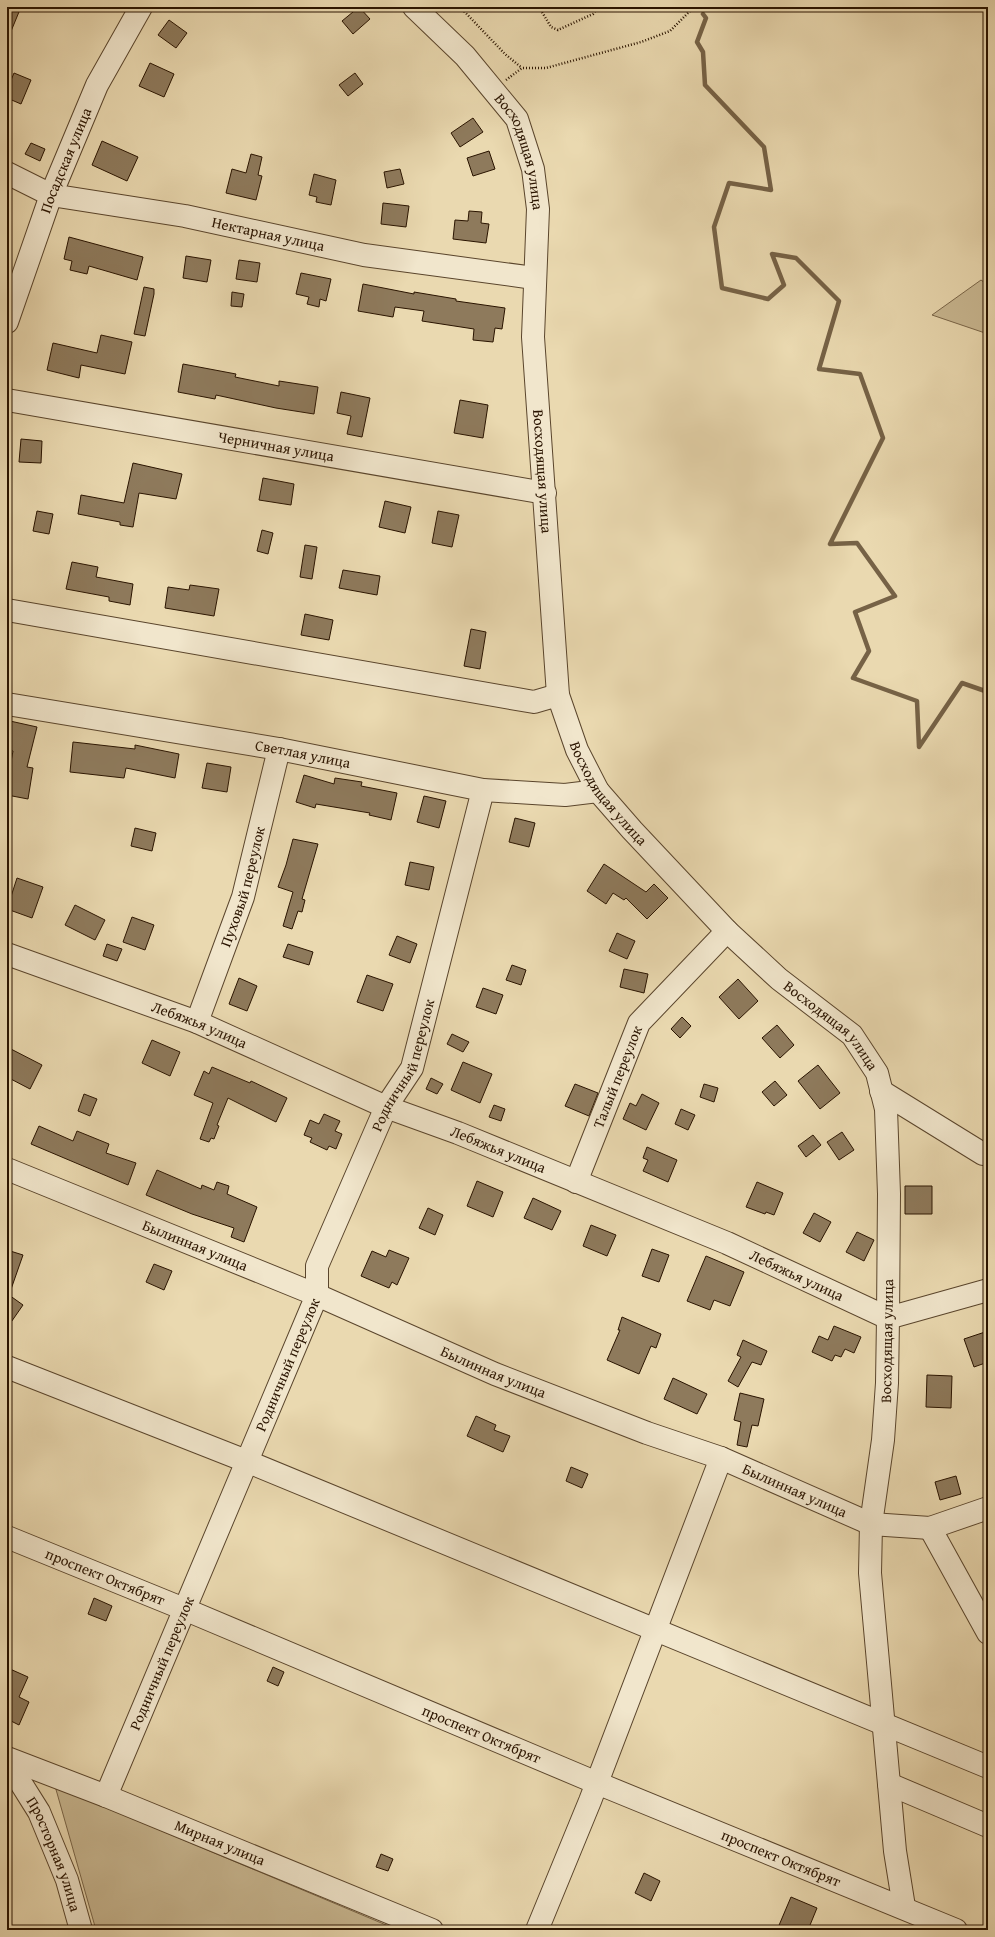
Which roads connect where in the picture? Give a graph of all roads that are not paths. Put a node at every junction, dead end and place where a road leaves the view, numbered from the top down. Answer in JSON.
{"nodes":[{"id":1,"x":141,"y":7,"type":"edge"},
{"id":2,"x":414,"y":7,"type":"edge"},
{"id":3,"x":7,"y":174,"type":"edge"},
{"id":4,"x":51,"y":195,"type":"junction"},
{"id":5,"x":534,"y":278,"type":"junction"},
{"id":6,"x":7,"y":322,"type":"edge"},
{"id":7,"x":7,"y":400,"type":"edge"},
{"id":8,"x":545,"y":493,"type":"junction"},
{"id":9,"x":7,"y":610,"type":"edge"},
{"id":10,"x":558,"y":695,"type":"junction"},
{"id":11,"x":7,"y":704,"type":"edge"},
{"id":12,"x":278,"y":749,"type":"junction"},
{"id":13,"x":483,"y":790,"type":"junction"},
{"id":14,"x":598,"y":792,"type":"junction"},
{"id":15,"x":727,"y":931,"type":"junction"},
{"id":16,"x":7,"y":954,"type":"edge"},
{"id":17,"x":197,"y":1022,"type":"junction"},
{"id":18,"x":881,"y":1091,"type":"junction"},
{"id":19,"x":386,"y":1107,"type":"junction"},
{"id":20,"x":983,"y":1154,"type":"dead end"},
{"id":21,"x":7,"y":1169,"type":"edge"},
{"id":22,"x":576,"y":1182,"type":"junction"},
{"id":23,"x":988,"y":1290,"type":"edge"},
{"id":24,"x":317,"y":1295,"type":"junction"},
{"id":25,"x":888,"y":1318,"type":"junction"},
{"id":26,"x":7,"y":1368,"type":"edge"},
{"id":27,"x":721,"y":1458,"type":"junction"},
{"id":28,"x":246,"y":1461,"type":"junction"},
{"id":29,"x":988,"y":1508,"type":"edge"},
{"id":30,"x":871,"y":1524,"type":"junction"},
{"id":31,"x":930,"y":1528,"type":"junction"},
{"id":32,"x":7,"y":1537,"type":"edge"},
{"id":33,"x":184,"y":1609,"type":"junction"},
{"id":34,"x":655,"y":1631,"type":"junction"},
{"id":35,"x":988,"y":1633,"type":"edge"},
{"id":36,"x":884,"y":1724,"type":"junction"},
{"id":37,"x":7,"y":1758,"type":"edge"},
{"id":38,"x":7,"y":1761,"type":"edge"},
{"id":39,"x":988,"y":1767,"type":"edge"},
{"id":40,"x":597,"y":1783,"type":"junction"},
{"id":41,"x":889,"y":1784,"type":"junction"},
{"id":42,"x":106,"y":1796,"type":"junction"},
{"id":43,"x":988,"y":1826,"type":"edge"},
{"id":44,"x":904,"y":1907,"type":"junction"},
{"id":45,"x":81,"y":1930,"type":"edge"},
{"id":46,"x":432,"y":1930,"type":"edge"},
{"id":47,"x":537,"y":1930,"type":"edge"},
{"id":48,"x":956,"y":1930,"type":"edge"}],
"edges":[{"from":1,"to":4,"type":"street","name":"Посадская улица"},
{"from":2,"to":5,"type":"street","name":"Восходящая улица"},
{"from":3,"to":4,"type":"street","name":"Нектарная улица"},
{"from":4,"to":5,"type":"street","name":"Нектарная улица"},
{"from":4,"to":6,"type":"street","name":"Посадская улица"},
{"from":5,"to":8,"type":"street","name":"Восходящая улица"},
{"from":7,"to":8,"type":"street","name":"Черничная улица"},
{"from":8,"to":10,"type":"street","name":"Восходящая улица"},
{"from":9,"to":10,"type":"street"},
{"from":10,"to":14,"type":"street","name":"Восходящая улица"},
{"from":11,"to":12,"type":"street","name":"Светлая улица"},
{"from":12,"to":13,"type":"street","name":"Светлая улица"},
{"from":12,"to":17,"type":"street","name":"Пуховый переулок"},
{"from":13,"to":14,"type":"street","name":"Светлая улица"},
{"from":13,"to":19,"type":"street","name":"Родничный переулок"},
{"from":14,"to":15,"type":"street","name":"Восходящая улица"},
{"from":15,"to":18,"type":"street","name":"Восходящая улица"},
{"from":15,"to":22,"type":"street","name":"Талый переулок"},
{"from":16,"to":17,"type":"street","name":"Лебяжья улица"},
{"from":17,"to":19,"type":"street","name":"Лебяжья улица"},
{"from":18,"to":20,"type":"street"},
{"from":18,"to":25,"type":"street","name":"Восходящая улица"},
{"from":19,"to":22,"type":"street","name":"Лебяжья улица"},
{"from":19,"to":24,"type":"street","name":"Родничный переулок"},
{"from":21,"to":24,"type":"street","name":"Былинная улица"},
{"from":22,"to":25,"type":"street","name":"Лебяжья улица"},
{"from":23,"to":25,"type":"street"},
{"from":24,"to":27,"type":"street","name":"Былинная улица"},
{"from":24,"to":28,"type":"street","name":"Родничный переулок"},
{"from":25,"to":30,"type":"street","name":"Восходящая улица"},
{"from":26,"to":28,"type":"street"},
{"from":27,"to":30,"type":"street","name":"Былинная улица"},
{"from":27,"to":34,"type":"street"},
{"from":28,"to":33,"type":"street","name":"Родничный переулок"},
{"from":28,"to":34,"type":"street"},
{"from":29,"to":31,"type":"street","name":"Былинная улица"},
{"from":30,"to":31,"type":"street","name":"Былинная улица"},
{"from":30,"to":36,"type":"street","name":"Восходящая улица"},
{"from":31,"to":35,"type":"street"},
{"from":32,"to":33,"type":"street","name":"проспект Октябрят"},
{"from":33,"to":40,"type":"street","name":"проспект Октябрят"},
{"from":33,"to":42,"type":"street","name":"Родничный переулок"},
{"from":34,"to":36,"type":"street"},
{"from":34,"to":40,"type":"street"},
{"from":36,"to":39,"type":"street"},
{"from":36,"to":41,"type":"street","name":"Восходящая улица"},
{"from":37,"to":42,"type":"street","name":"Мирная улица"},
{"from":38,"to":45,"type":"street","name":"Просторная улица"},
{"from":40,"to":44,"type":"street","name":"проспект Октябрят"},
{"from":40,"to":47,"type":"street"},
{"from":41,"to":43,"type":"street"},
{"from":41,"to":44,"type":"street","name":"Восходящая улица"},
{"from":42,"to":46,"type":"street","name":"Мирная улица"},
{"from":44,"to":48,"type":"street","name":"проспект Октябрят"}]}
